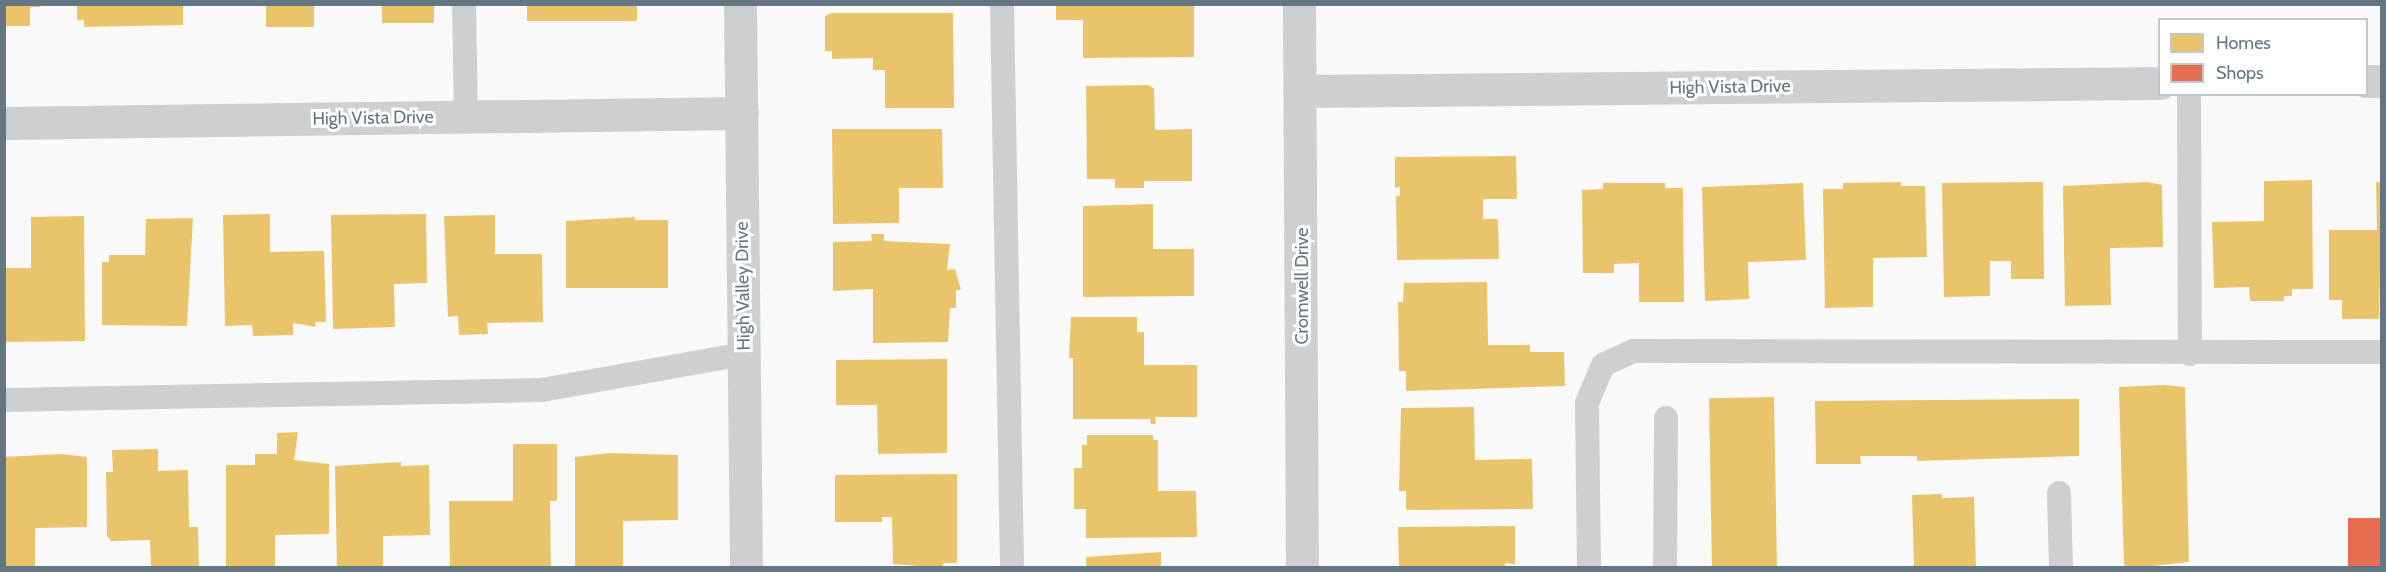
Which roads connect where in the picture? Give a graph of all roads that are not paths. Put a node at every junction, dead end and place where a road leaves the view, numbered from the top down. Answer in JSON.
{"nodes":[{"id":1,"x":464,"y":4,"type":"edge"},
{"id":2,"x":740,"y":4,"type":"edge"},
{"id":3,"x":1002,"y":4,"type":"edge"},
{"id":4,"x":1299,"y":4,"type":"edge"},
{"id":5,"x":2158,"y":83,"type":"edge"},
{"id":6,"x":1301,"y":91,"type":"junction"},
{"id":7,"x":2189,"y":96,"type":"edge"},
{"id":8,"x":742,"y":113,"type":"junction"},
{"id":9,"x":466,"y":116,"type":"junction"},
{"id":10,"x":4,"y":123,"type":"edge"},
{"id":11,"x":2382,"y":352,"type":"edge"},
{"id":12,"x":744,"y":354,"type":"junction"},
{"id":13,"x":2190,"y":354,"type":"junction"},
{"id":14,"x":4,"y":400,"type":"edge"},
{"id":15,"x":1666,"y":418,"type":"dead end"},
{"id":16,"x":2059,"y":493,"type":"dead end"},
{"id":17,"x":746,"y":567,"type":"edge"},
{"id":18,"x":1012,"y":567,"type":"edge"},
{"id":19,"x":1302,"y":567,"type":"edge"},
{"id":20,"x":1589,"y":567,"type":"edge"},
{"id":21,"x":1665,"y":567,"type":"edge"},
{"id":22,"x":2061,"y":567,"type":"edge"}],
"edges":[{"from":1,"to":9,"type":"lane"},
{"from":2,"to":8,"type":"street","name":"High Valley Drive"},
{"from":3,"to":18,"type":"lane"},
{"from":4,"to":6,"type":"street","name":"Cromwell Drive"},
{"from":5,"to":6,"type":"street","name":"High Vista Drive"},
{"from":6,"to":19,"type":"street","name":"Cromwell Drive"},
{"from":7,"to":13,"type":"lane"},
{"from":8,"to":9,"type":"street","name":"High Vista Drive"},
{"from":8,"to":12,"type":"street","name":"High Valley Drive"},
{"from":9,"to":10,"type":"street","name":"High Vista Drive"},
{"from":11,"to":13,"type":"lane"},
{"from":12,"to":14,"type":"lane"},
{"from":12,"to":17,"type":"street","name":"High Valley Drive"},
{"from":13,"to":20,"type":"lane"},
{"from":15,"to":21,"type":"lane"},
{"from":16,"to":22,"type":"lane"}]}
